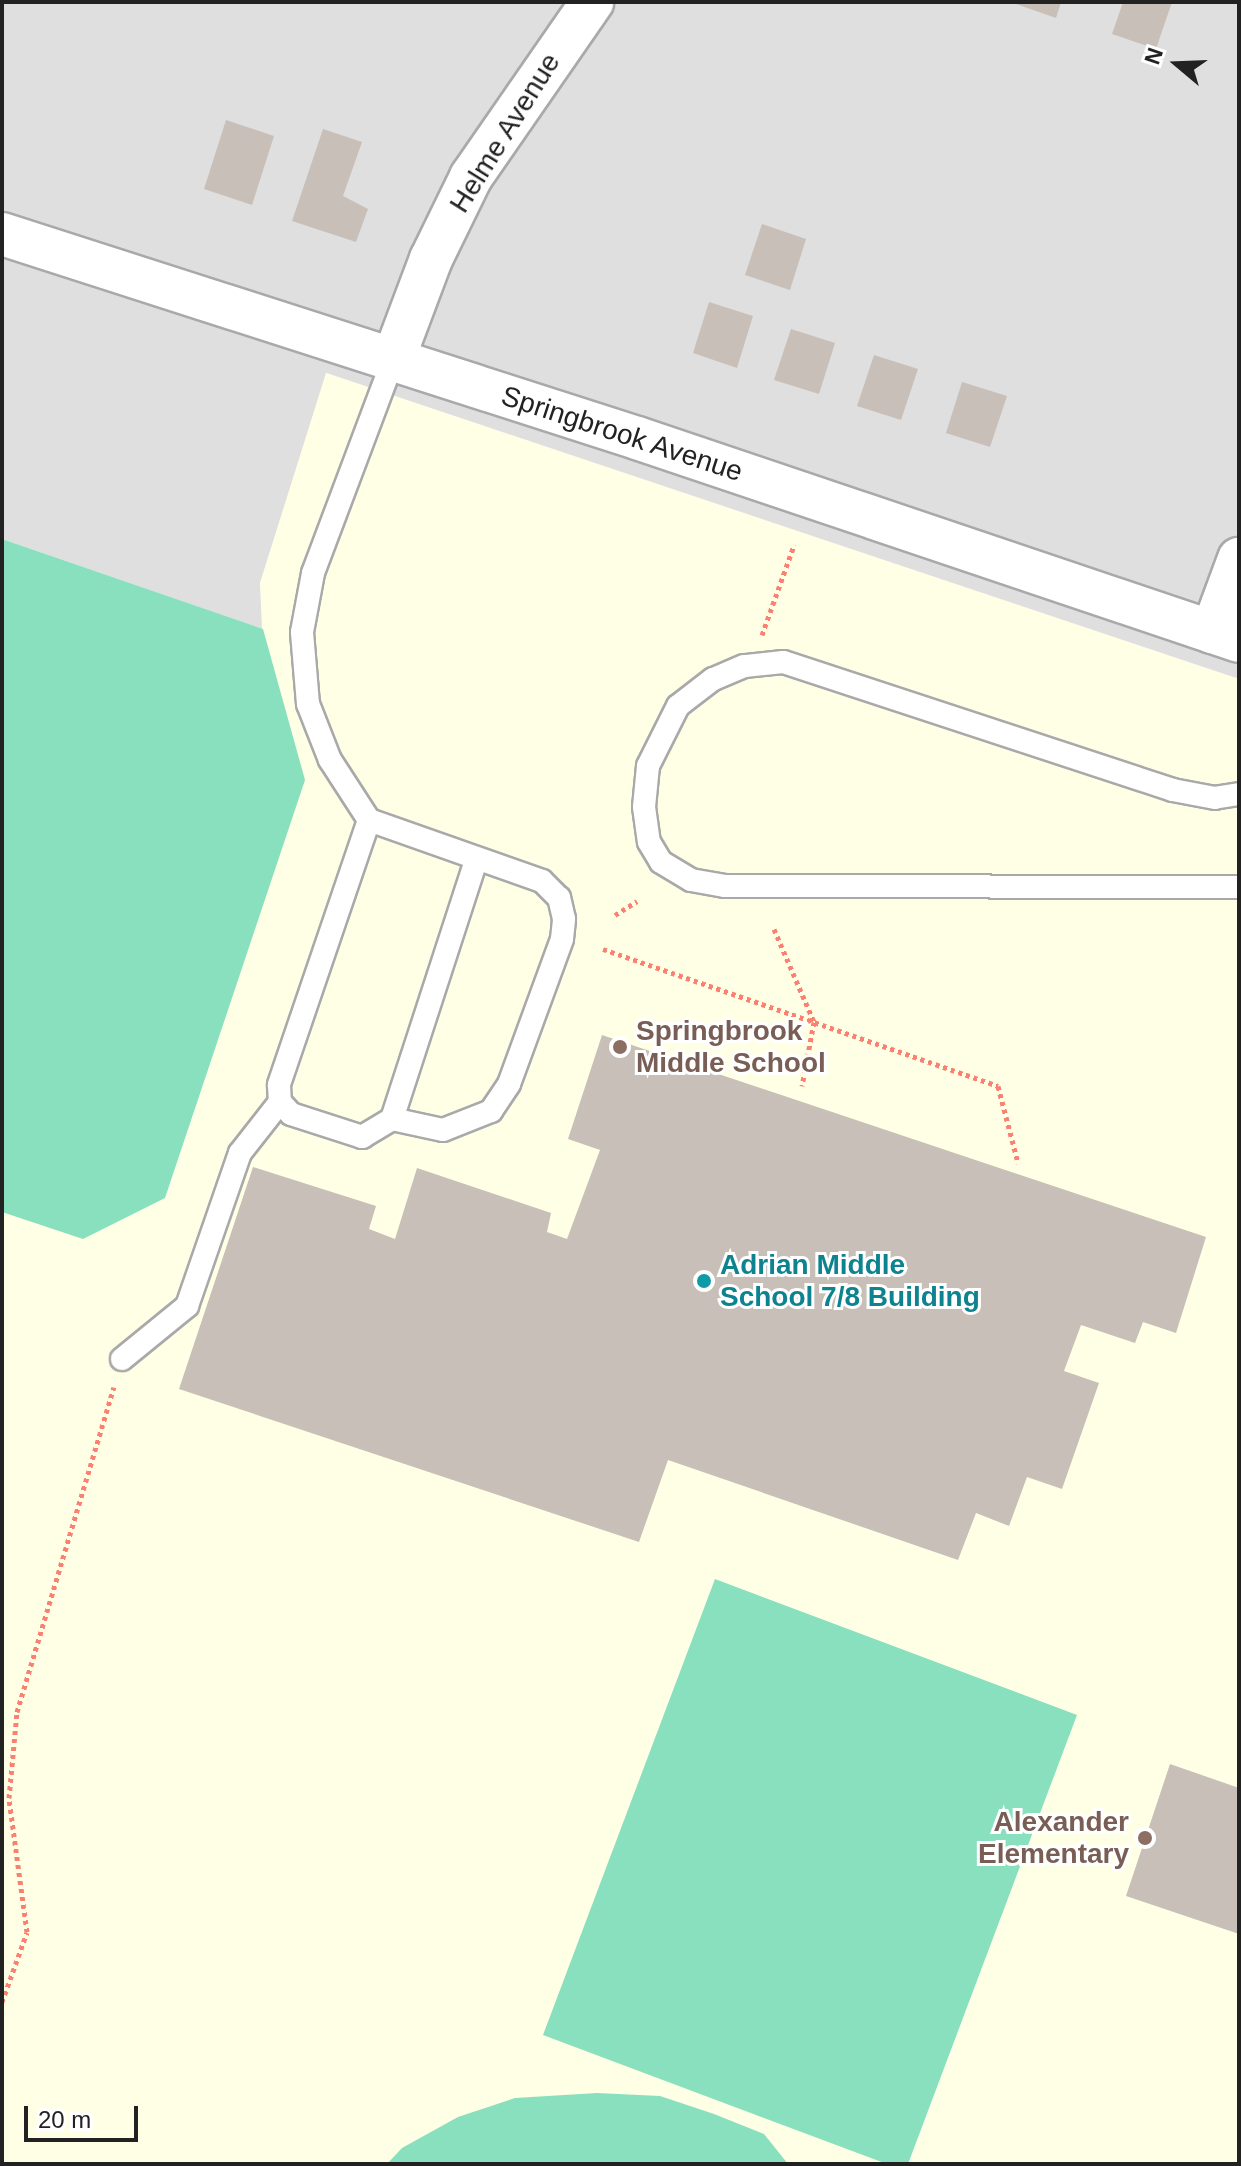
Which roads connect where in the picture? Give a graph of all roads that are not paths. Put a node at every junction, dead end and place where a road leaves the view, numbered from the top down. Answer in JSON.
{"nodes":[{"id":1,"x":592,"y":2,"type":"edge"},
{"id":2,"x":2,"y":234,"type":"edge"},
{"id":3,"x":393,"y":360,"type":"junction"},
{"id":4,"x":1239,"y":559,"type":"edge"},
{"id":5,"x":1225,"y":636,"type":"edge"},
{"id":6,"x":1239,"y":794,"type":"edge"},
{"id":7,"x":369,"y":820,"type":"junction"},
{"id":8,"x":477,"y":858,"type":"junction"},
{"id":9,"x":1239,"y":887,"type":"edge"},
{"id":10,"x":280,"y":1102,"type":"junction"},
{"id":11,"x":392,"y":1119,"type":"junction"},
{"id":12,"x":122,"y":1359,"type":"road end"}],
"edges":[{"from":1,"to":3,"type":"street","name":"Helme Avenue"},
{"from":2,"to":3,"type":"street","name":"Springbrook Avenue"},
{"from":3,"to":5,"type":"street","name":"Springbrook Avenue"},
{"from":3,"to":7,"type":"lane"},
{"from":4,"to":5,"type":"street"},
{"from":6,"to":9,"type":"lane"},
{"from":7,"to":8,"type":"lane"},
{"from":7,"to":10,"type":"lane"},
{"from":8,"to":11,"type":"lane"},
{"from":8,"to":11,"type":"lane"},
{"from":10,"to":11,"type":"lane"},
{"from":10,"to":12,"type":"lane"}]}
